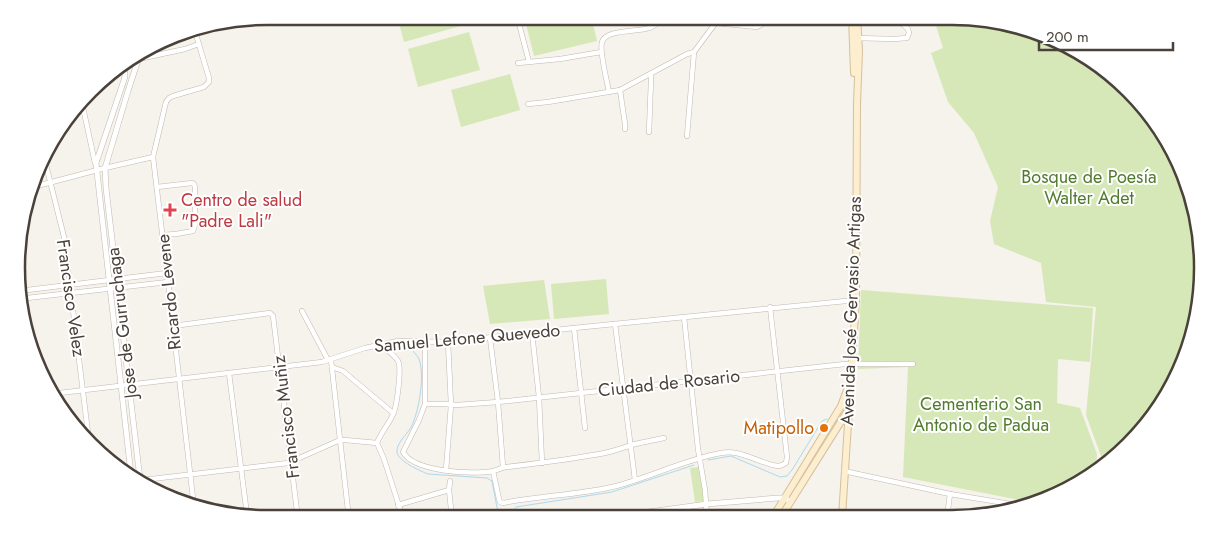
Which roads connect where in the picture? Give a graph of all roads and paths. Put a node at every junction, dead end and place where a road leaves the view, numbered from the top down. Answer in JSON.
{"nodes":[{"id":1,"x":519,"y":25,"type":"edge"},
{"id":2,"x":654,"y":25,"type":"edge"},
{"id":3,"x":714,"y":25,"type":"edge"},
{"id":4,"x":734,"y":25,"type":"edge"},
{"id":5,"x":762,"y":25,"type":"edge"},
{"id":6,"x":854,"y":25,"type":"edge"},
{"id":7,"x":857,"y":25,"type":"edge"},
{"id":8,"x":904,"y":25,"type":"edge"},
{"id":9,"x":196,"y":36,"type":"edge"},
{"id":10,"x":856,"y":38,"type":"junction"},
{"id":11,"x":199,"y":44,"type":"junction"},
{"id":12,"x":601,"y":52,"type":"junction"},
{"id":13,"x":694,"y":52,"type":"junction"},
{"id":14,"x":146,"y":57,"type":"edge"},
{"id":15,"x":529,"y":62,"type":"junction"},
{"id":16,"x":518,"y":63,"type":"dead end"},
{"id":17,"x":136,"y":64,"type":"edge"},
{"id":18,"x":125,"y":72,"type":"edge"},
{"id":19,"x":650,"y":74,"type":"junction"},
{"id":20,"x":620,"y":90,"type":"junction"},
{"id":21,"x":609,"y":92,"type":"junction"},
{"id":22,"x":528,"y":104,"type":"dead end"},
{"id":23,"x":84,"y":110,"type":"edge"},
{"id":24,"x":624,"y":129,"type":"dead end"},
{"id":25,"x":649,"y":132,"type":"dead end"},
{"id":26,"x":687,"y":136,"type":"dead end"},
{"id":27,"x":152,"y":157,"type":"junction"},
{"id":28,"x":96,"y":163,"type":"junction"},
{"id":29,"x":47,"y":167,"type":"edge"},
{"id":30,"x":105,"y":168,"type":"junction"},
{"id":31,"x":96,"y":170,"type":"junction"},
{"id":32,"x":51,"y":182,"type":"junction"},
{"id":33,"x":40,"y":185,"type":"edge"},
{"id":34,"x":157,"y":188,"type":"junction"},
{"id":35,"x":163,"y":235,"type":"junction"},
{"id":36,"x":167,"y":273,"type":"junction"},
{"id":37,"x":117,"y":279,"type":"junction"},
{"id":38,"x":109,"y":280,"type":"junction"},
{"id":39,"x":168,"y":282,"type":"junction"},
{"id":40,"x":70,"y":285,"type":"junction"},
{"id":41,"x":118,"y":288,"type":"junction"},
{"id":42,"x":26,"y":289,"type":"edge"},
{"id":43,"x":110,"y":289,"type":"junction"},
{"id":44,"x":71,"y":293,"type":"junction"},
{"id":45,"x":27,"y":298,"type":"edge"},
{"id":46,"x":856,"y":300,"type":"junction"},
{"id":47,"x":770,"y":307,"type":"junction"},
{"id":48,"x":302,"y":311,"type":"dead end"},
{"id":49,"x":684,"y":317,"type":"junction"},
{"id":50,"x":615,"y":324,"type":"junction"},
{"id":51,"x":173,"y":326,"type":"junction"},
{"id":52,"x":574,"y":328,"type":"junction"},
{"id":53,"x":532,"y":332,"type":"junction"},
{"id":54,"x":490,"y":338,"type":"junction"},
{"id":55,"x":425,"y":342,"type":"junction"},
{"id":56,"x":448,"y":342,"type":"junction"},
{"id":57,"x":381,"y":344,"type":"junction"},
{"id":58,"x":329,"y":360,"type":"junction"},
{"id":59,"x":852,"y":364,"type":"junction"},
{"id":60,"x":913,"y":364,"type":"dead end"},
{"id":61,"x":280,"y":366,"type":"junction"},
{"id":62,"x":332,"y":367,"type":"junction"},
{"id":63,"x":777,"y":371,"type":"junction"},
{"id":64,"x":229,"y":373,"type":"junction"},
{"id":65,"x":179,"y":378,"type":"junction"},
{"id":66,"x":690,"y":380,"type":"junction"},
{"id":67,"x":851,"y":380,"type":"junction"},
{"id":68,"x":130,"y":384,"type":"junction"},
{"id":69,"x":121,"y":385,"type":"junction"},
{"id":70,"x":624,"y":388,"type":"junction"},
{"id":71,"x":83,"y":390,"type":"junction"},
{"id":72,"x":60,"y":393,"type":"edge"},
{"id":73,"x":581,"y":393,"type":"junction"},
{"id":74,"x":539,"y":398,"type":"junction"},
{"id":75,"x":498,"y":402,"type":"junction"},
{"id":76,"x":425,"y":404,"type":"junction"},
{"id":77,"x":451,"y":405,"type":"junction"},
{"id":78,"x":848,"y":410,"type":"junction"},
{"id":79,"x":393,"y":413,"type":"junction"},
{"id":80,"x":585,"y":428,"type":"dead end"},
{"id":81,"x":88,"y":430,"type":"edge"},
{"id":82,"x":664,"y":438,"type":"dead end"},
{"id":83,"x":340,"y":440,"type":"junction"},
{"id":84,"x":377,"y":443,"type":"junction"},
{"id":85,"x":630,"y":446,"type":"junction"},
{"id":86,"x":699,"y":458,"type":"junction"},
{"id":87,"x":291,"y":462,"type":"junction"},
{"id":88,"x":542,"y":462,"type":"junction"},
{"id":89,"x":503,"y":467,"type":"junction"},
{"id":90,"x":131,"y":468,"type":"edge"},
{"id":91,"x":242,"y":469,"type":"junction"},
{"id":92,"x":446,"y":470,"type":"junction"},
{"id":93,"x":493,"y":471,"type":"junction"},
{"id":94,"x":844,"y":471,"type":"junction"},
{"id":95,"x":141,"y":475,"type":"edge"},
{"id":96,"x":190,"y":475,"type":"junction"},
{"id":97,"x":149,"y":479,"type":"edge"},
{"id":98,"x":635,"y":480,"type":"junction"},
{"id":99,"x":450,"y":481,"type":"dead end"},
{"id":100,"x":449,"y":490,"type":"junction"},
{"id":101,"x":950,"y":494,"type":"junction"},
{"id":102,"x":193,"y":498,"type":"edge"},
{"id":103,"x":788,"y":500,"type":"junction"},
{"id":104,"x":1007,"y":503,"type":"edge"},
{"id":105,"x":707,"y":504,"type":"junction"},
{"id":106,"x":398,"y":505,"type":"junction"},
{"id":107,"x":246,"y":509,"type":"edge"},
{"id":108,"x":297,"y":510,"type":"edge"},
{"id":109,"x":348,"y":510,"type":"edge"},
{"id":110,"x":399,"y":510,"type":"edge"},
{"id":111,"x":451,"y":510,"type":"edge"},
{"id":112,"x":665,"y":510,"type":"edge"},
{"id":113,"x":707,"y":510,"type":"edge"},
{"id":114,"x":779,"y":510,"type":"edge"},
{"id":115,"x":784,"y":510,"type":"edge"},
{"id":116,"x":842,"y":510,"type":"edge"},
{"id":117,"x":948,"y":510,"type":"edge"}],
"edges":[{"from":1,"to":15,"type":"street"},
{"from":2,"to":12,"type":"street"},
{"from":3,"to":13,"type":"street"},
{"from":4,"to":5,"type":"street"},
{"from":6,"to":10,"type":"main road","name":"Avenida José Gervasio Artigas"},
{"from":7,"to":10,"type":"main road","name":"Avenida José Gervasio Artigas"},
{"from":8,"to":10,"type":"street"},
{"from":9,"to":11,"type":"street"},
{"from":10,"to":46,"type":"main road","name":"Avenida José Gervasio Artigas"},
{"from":11,"to":14,"type":"street"},
{"from":11,"to":27,"type":"street","name":"Ricardo Levene"},
{"from":12,"to":15,"type":"street"},
{"from":12,"to":21,"type":"street"},
{"from":13,"to":19,"type":"street"},
{"from":13,"to":26,"type":"street"},
{"from":15,"to":16,"type":"street"},
{"from":17,"to":30,"type":"street"},
{"from":18,"to":28,"type":"street","name":"Jose de Gurruchaga"},
{"from":19,"to":20,"type":"street"},
{"from":19,"to":25,"type":"street"},
{"from":20,"to":21,"type":"street"},
{"from":20,"to":24,"type":"street"},
{"from":21,"to":22,"type":"street"},
{"from":23,"to":28,"type":"street"},
{"from":27,"to":30,"type":"street"},
{"from":27,"to":34,"type":"street","name":"Ricardo Levene"},
{"from":28,"to":31,"type":"street","name":"Jose de Gurruchaga"},
{"from":29,"to":32,"type":"street","name":"Francisco Velez"},
{"from":30,"to":31,"type":"street"},
{"from":30,"to":37,"type":"street","name":"Jose de Gurruchaga"},
{"from":31,"to":32,"type":"street"},
{"from":31,"to":38,"type":"street","name":"Jose de Gurruchaga"},
{"from":32,"to":33,"type":"street"},
{"from":32,"to":40,"type":"street","name":"Francisco Velez"},
{"from":34,"to":35,"type":"street","name":"Ricardo Levene"},
{"from":34,"to":35,"type":"street"},
{"from":35,"to":36,"type":"street","name":"Ricardo Levene"},
{"from":36,"to":37,"type":"street"},
{"from":36,"to":39,"type":"street","name":"Ricardo Levene"},
{"from":37,"to":38,"type":"street"},
{"from":37,"to":41,"type":"street","name":"Jose de Gurruchaga"},
{"from":38,"to":40,"type":"street"},
{"from":38,"to":43,"type":"street","name":"Jose de Gurruchaga"},
{"from":39,"to":41,"type":"street"},
{"from":39,"to":51,"type":"street","name":"Ricardo Levene"},
{"from":40,"to":42,"type":"street"},
{"from":40,"to":44,"type":"street","name":"Francisco Velez"},
{"from":41,"to":43,"type":"street"},
{"from":41,"to":68,"type":"street","name":"Jose de Gurruchaga"},
{"from":43,"to":44,"type":"street"},
{"from":43,"to":69,"type":"street","name":"Jose de Gurruchaga"},
{"from":44,"to":45,"type":"street"},
{"from":44,"to":71,"type":"street","name":"Francisco Velez"},
{"from":46,"to":47,"type":"street","name":"Samuel Lefone Quevedo"},
{"from":46,"to":59,"type":"main road","name":"Avenida José Gervasio Artigas"},
{"from":47,"to":49,"type":"street","name":"Samuel Lefone Quevedo"},
{"from":47,"to":63,"type":"street"},
{"from":48,"to":58,"type":"street"},
{"from":49,"to":50,"type":"street","name":"Samuel Lefone Quevedo"},
{"from":49,"to":66,"type":"street"},
{"from":50,"to":52,"type":"street","name":"Samuel Lefone Quevedo"},
{"from":50,"to":70,"type":"street"},
{"from":51,"to":61,"type":"street","name":"Francisco Muñiz"},
{"from":51,"to":65,"type":"street","name":"Ricardo Levene"},
{"from":52,"to":53,"type":"street","name":"Samuel Lefone Quevedo"},
{"from":52,"to":73,"type":"street"},
{"from":53,"to":54,"type":"street","name":"Samuel Lefone Quevedo"},
{"from":53,"to":74,"type":"street"},
{"from":54,"to":56,"type":"street","name":"Samuel Lefone Quevedo"},
{"from":54,"to":75,"type":"street"},
{"from":55,"to":56,"type":"street","name":"Samuel Lefone Quevedo"},
{"from":55,"to":57,"type":"street","name":"Samuel Lefone Quevedo"},
{"from":55,"to":76,"type":"street"},
{"from":56,"to":77,"type":"street"},
{"from":57,"to":58,"type":"street","name":"Samuel Lefone Quevedo"},
{"from":57,"to":79,"type":"street"},
{"from":58,"to":61,"type":"street","name":"Samuel Lefone Quevedo"},
{"from":58,"to":62,"type":"street"},
{"from":59,"to":60,"type":"street","name":"Ciudad de Rosario"},
{"from":59,"to":63,"type":"street","name":"Ciudad de Rosario"},
{"from":59,"to":67,"type":"main road","name":"Avenida José Gervasio Artigas"},
{"from":61,"to":64,"type":"street","name":"Samuel Lefone Quevedo"},
{"from":61,"to":87,"type":"street","name":"Francisco Muñiz"},
{"from":62,"to":79,"type":"street"},
{"from":62,"to":83,"type":"street"},
{"from":63,"to":66,"type":"street","name":"Ciudad de Rosario"},
{"from":63,"to":86,"type":"street"},
{"from":64,"to":65,"type":"street","name":"Samuel Lefone Quevedo"},
{"from":64,"to":91,"type":"street"},
{"from":65,"to":68,"type":"street","name":"Samuel Lefone Quevedo"},
{"from":65,"to":96,"type":"street","name":"Ricardo Levene"},
{"from":66,"to":70,"type":"street","name":"Ciudad de Rosario"},
{"from":66,"to":86,"type":"street"},
{"from":67,"to":78,"type":"main road","name":"Avenida José Gervasio Artigas"},
{"from":67,"to":103,"type":"main road"},
{"from":68,"to":69,"type":"street","name":"Samuel Lefone Quevedo"},
{"from":68,"to":95,"type":"street","name":"Jose de Gurruchaga"},
{"from":69,"to":71,"type":"street","name":"Samuel Lefone Quevedo"},
{"from":69,"to":90,"type":"street","name":"Jose de Gurruchaga"},
{"from":70,"to":73,"type":"street","name":"Ciudad de Rosario"},
{"from":70,"to":85,"type":"street"},
{"from":71,"to":72,"type":"street","name":"Samuel Lefone Quevedo"},
{"from":71,"to":81,"type":"street","name":"Francisco Velez"},
{"from":73,"to":74,"type":"street","name":"Ciudad de Rosario"},
{"from":73,"to":80,"type":"street"},
{"from":74,"to":75,"type":"street","name":"Ciudad de Rosario"},
{"from":74,"to":88,"type":"street"},
{"from":75,"to":77,"type":"street","name":"Ciudad de Rosario"},
{"from":75,"to":89,"type":"street"},
{"from":76,"to":77,"type":"street","name":"Ciudad de Rosario"},
{"from":76,"to":92,"type":"street"},
{"from":77,"to":92,"type":"street"},
{"from":78,"to":94,"type":"main road","name":"Avenida José Gervasio Artigas"},
{"from":78,"to":103,"type":"main road"},
{"from":79,"to":84,"type":"street"},
{"from":82,"to":85,"type":"street"},
{"from":83,"to":84,"type":"street"},
{"from":83,"to":87,"type":"street"},
{"from":83,"to":109,"type":"street"},
{"from":84,"to":106,"type":"street"},
{"from":85,"to":88,"type":"street"},
{"from":85,"to":98,"type":"street"},
{"from":86,"to":98,"type":"street"},
{"from":86,"to":105,"type":"street"},
{"from":87,"to":91,"type":"street"},
{"from":87,"to":108,"type":"street","name":"Francisco Muñiz"},
{"from":88,"to":89,"type":"street"},
{"from":89,"to":93,"type":"street"},
{"from":91,"to":96,"type":"street"},
{"from":91,"to":107,"type":"street"},
{"from":92,"to":93,"type":"street"},
{"from":93,"to":98,"type":"street"},
{"from":94,"to":101,"type":"street"},
{"from":94,"to":116,"type":"main road","name":"Avenida José Gervasio Artigas"},
{"from":96,"to":97,"type":"street"},
{"from":96,"to":102,"type":"street","name":"Ricardo Levene"},
{"from":99,"to":100,"type":"street"},
{"from":100,"to":106,"type":"street"},
{"from":100,"to":111,"type":"street"},
{"from":101,"to":104,"type":"street"},
{"from":101,"to":117,"type":"street"},
{"from":103,"to":105,"type":"street"},
{"from":103,"to":114,"type":"main road"},
{"from":103,"to":115,"type":"main road"},
{"from":105,"to":112,"type":"street"},
{"from":105,"to":113,"type":"street"},
{"from":106,"to":110,"type":"street"}]}
